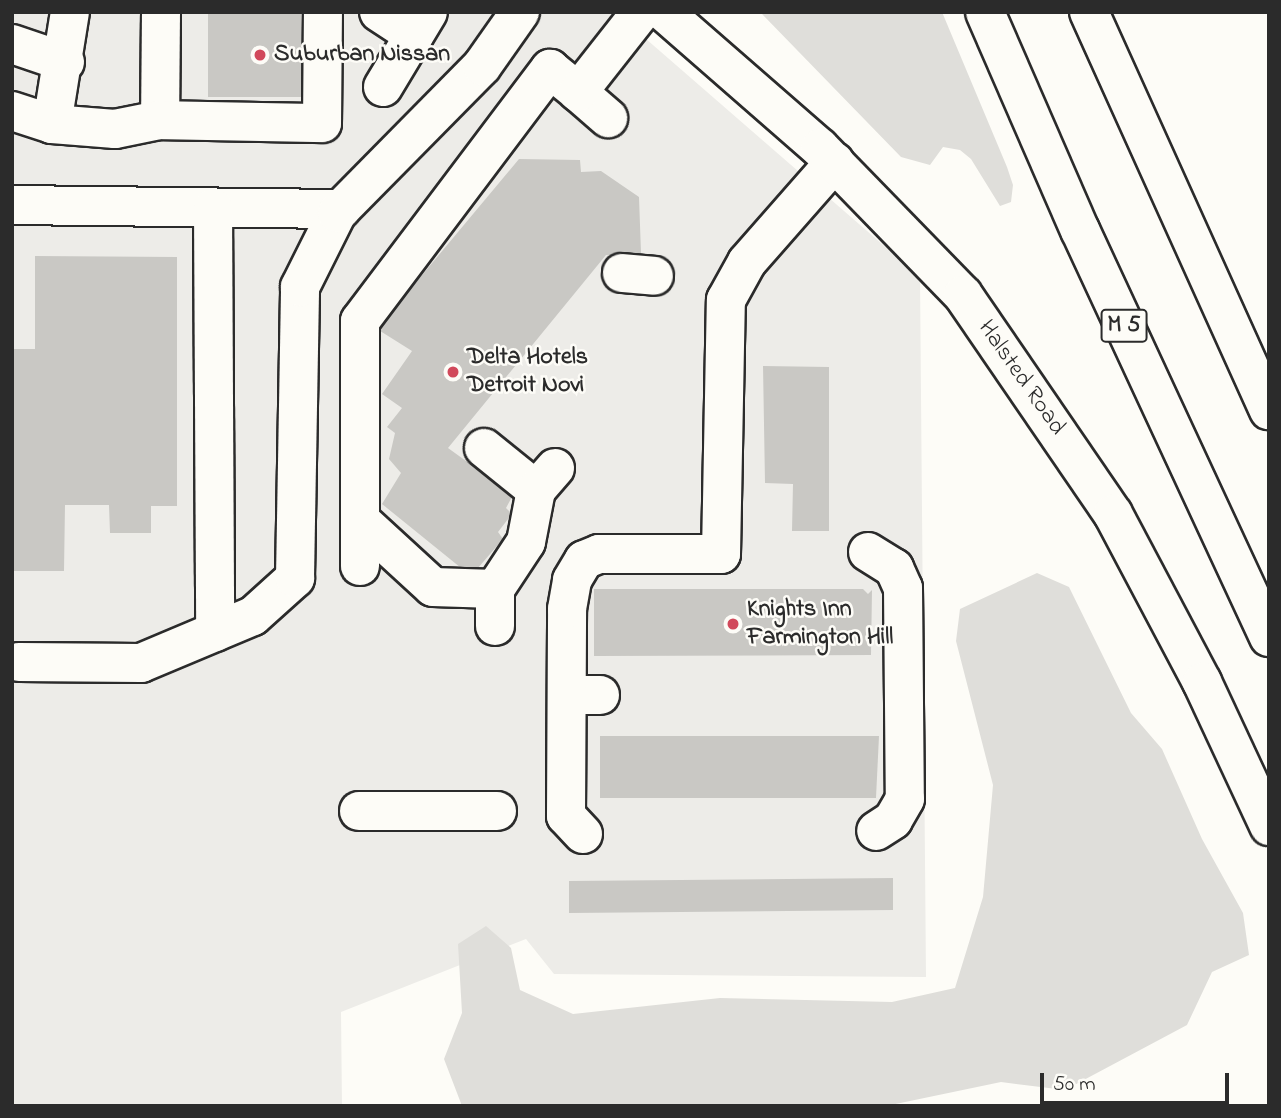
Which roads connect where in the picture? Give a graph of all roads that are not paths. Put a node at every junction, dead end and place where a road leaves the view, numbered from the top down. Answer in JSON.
{"nodes":[{"id":1,"x":71,"y":12,"type":"edge"},
{"id":2,"x":161,"y":12,"type":"edge"},
{"id":3,"x":323,"y":12,"type":"edge"},
{"id":4,"x":379,"y":12,"type":"edge"},
{"id":5,"x":520,"y":12,"type":"edge"},
{"id":6,"x":641,"y":12,"type":"edge"},
{"id":7,"x":664,"y":12,"type":"edge"},
{"id":8,"x":985,"y":12,"type":"edge"},
{"id":9,"x":1090,"y":12,"type":"edge"},
{"id":10,"x":421,"y":23,"type":"edge"},
{"id":11,"x":12,"y":44,"type":"edge"},
{"id":12,"x":65,"y":62,"type":"junction"},
{"id":13,"x":383,"y":87,"type":"dead end"},
{"id":14,"x":578,"y":92,"type":"junction"},
{"id":15,"x":12,"y":111,"type":"edge"},
{"id":16,"x":608,"y":118,"type":"dead end"},
{"id":17,"x":160,"y":120,"type":"junction"},
{"id":18,"x":52,"y":124,"type":"junction"},
{"id":19,"x":835,"y":162,"type":"junction"},
{"id":20,"x":12,"y":205,"type":"edge"},
{"id":21,"x":212,"y":208,"type":"junction"},
{"id":22,"x":341,"y":209,"type":"junction"},
{"id":23,"x":1269,"y":410,"type":"edge"},
{"id":24,"x":484,"y":448,"type":"dead end"},
{"id":25,"x":360,"y":520,"type":"junction"},
{"id":26,"x":868,"y":552,"type":"dead end"},
{"id":27,"x":360,"y":566,"type":"dead end"},
{"id":28,"x":215,"y":632,"type":"junction"},
{"id":29,"x":1269,"y":636,"type":"edge"},
{"id":30,"x":19,"y":663,"type":"dead end"},
{"id":31,"x":359,"y":811,"type":"dead end"},
{"id":32,"x":497,"y":811,"type":"dead end"},
{"id":33,"x":1269,"y":826,"type":"edge"},
{"id":34,"x":876,"y":831,"type":"dead end"},
{"id":35,"x":583,"y":834,"type":"dead end"}],
"edges":[{"from":1,"to":12,"type":"main road"},
{"from":2,"to":17,"type":"main road"},
{"from":3,"to":17,"type":"main road"},
{"from":4,"to":10,"type":"main road"},
{"from":5,"to":22,"type":"main road"},
{"from":6,"to":14,"type":"main road"},
{"from":7,"to":19,"type":"main road","name":"Halsted Road"},
{"from":8,"to":29,"type":"main road","number":"M 5"},
{"from":9,"to":23,"type":"main road"},
{"from":10,"to":13,"type":"main road"},
{"from":11,"to":12,"type":"main road"},
{"from":12,"to":18,"type":"main road"},
{"from":14,"to":16,"type":"main road"},
{"from":14,"to":25,"type":"main road"},
{"from":15,"to":18,"type":"main road"},
{"from":17,"to":18,"type":"main road"},
{"from":19,"to":33,"type":"main road","name":"Halsted Road"},
{"from":19,"to":35,"type":"main road"},
{"from":20,"to":21,"type":"main road"},
{"from":21,"to":22,"type":"main road"},
{"from":21,"to":28,"type":"main road"},
{"from":22,"to":28,"type":"main road"},
{"from":24,"to":25,"type":"main road"},
{"from":25,"to":27,"type":"main road"},
{"from":26,"to":34,"type":"main road"},
{"from":28,"to":30,"type":"main road"},
{"from":31,"to":32,"type":"main road"}]}
